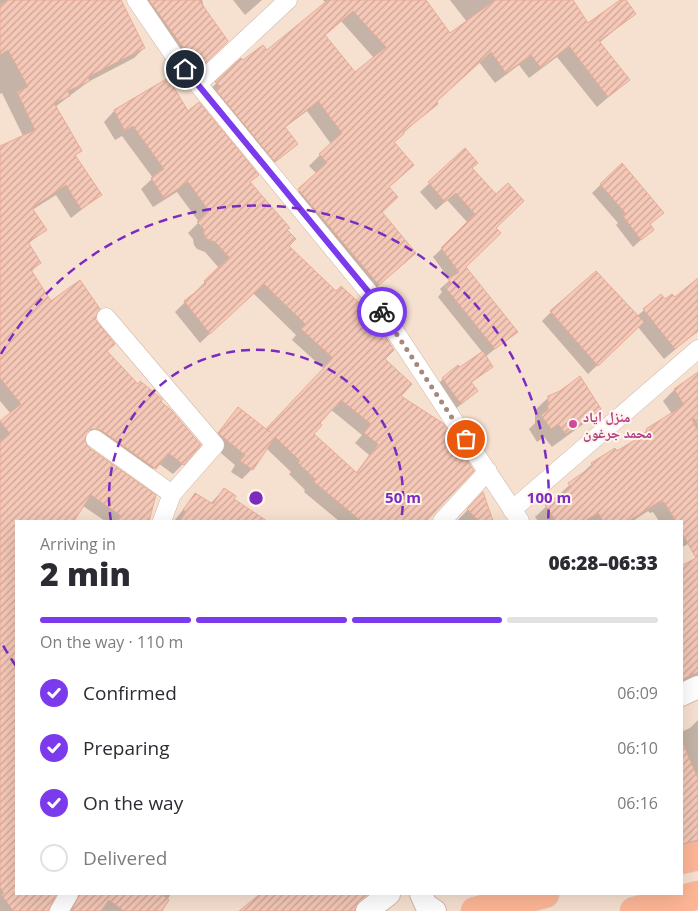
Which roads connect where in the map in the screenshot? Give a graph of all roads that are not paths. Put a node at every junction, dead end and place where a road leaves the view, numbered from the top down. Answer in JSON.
{"nodes":[{"id":1,"x":136,"y":0,"type":"edge"},
{"id":2,"x":288,"y":0,"type":"edge"},
{"id":3,"x":198,"y":84,"type":"junction"},
{"id":4,"x":106,"y":317,"type":"dead end"},
{"id":5,"x":698,"y":349,"type":"edge"},
{"id":6,"x":95,"y":439,"type":"dead end"},
{"id":7,"x":488,"y":471,"type":"junction"},
{"id":8,"x":172,"y":494,"type":"junction"},
{"id":9,"x":516,"y":515,"type":"edge"},
{"id":10,"x":162,"y":520,"type":"edge"},
{"id":11,"x":443,"y":520,"type":"edge"},
{"id":12,"x":698,"y":687,"type":"edge"},
{"id":13,"x":683,"y":694,"type":"edge"},
{"id":14,"x":698,"y":856,"type":"edge"},
{"id":15,"x":683,"y":860,"type":"edge"},
{"id":16,"x":69,"y":895,"type":"edge"},
{"id":17,"x":388,"y":895,"type":"edge"},
{"id":18,"x":421,"y":895,"type":"edge"},
{"id":19,"x":541,"y":895,"type":"edge"},
{"id":20,"x":698,"y":895,"type":"edge"},
{"id":21,"x":59,"y":911,"type":"edge"},
{"id":22,"x":367,"y":911,"type":"edge"},
{"id":23,"x":435,"y":911,"type":"edge"},
{"id":24,"x":475,"y":911,"type":"edge"},
{"id":25,"x":634,"y":911,"type":"edge"}],
"edges":[{"from":1,"to":3,"type":"street"},
{"from":2,"to":3,"type":"street"},
{"from":3,"to":7,"type":"street"},
{"from":4,"to":8,"type":"street"},
{"from":5,"to":9,"type":"street"},
{"from":6,"to":8,"type":"street"},
{"from":7,"to":9,"type":"street"},
{"from":7,"to":11,"type":"street"},
{"from":8,"to":10,"type":"street"},
{"from":12,"to":13,"type":"street"},
{"from":14,"to":15,"type":"highway"},
{"from":16,"to":21,"type":"street"},
{"from":17,"to":22,"type":"street"},
{"from":18,"to":23,"type":"street"},
{"from":19,"to":24,"type":"highway"},
{"from":20,"to":25,"type":"highway"}]}
